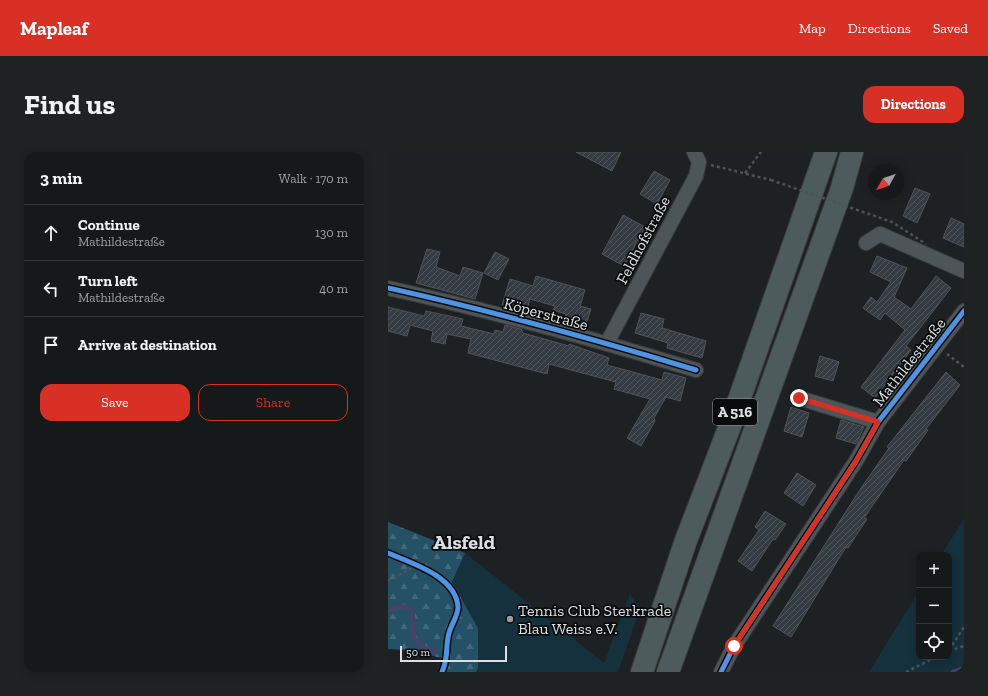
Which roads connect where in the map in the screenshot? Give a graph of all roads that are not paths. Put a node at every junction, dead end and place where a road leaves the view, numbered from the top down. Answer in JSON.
{"nodes":[{"id":1,"x":826,"y":152,"type":"edge"},
{"id":2,"x":852,"y":152,"type":"edge"},
{"id":3,"x":696,"y":157,"type":"edge"},
{"id":4,"x":866,"y":243,"type":"dead end"},
{"id":5,"x":964,"y":271,"type":"edge"},
{"id":6,"x":388,"y":288,"type":"edge"},
{"id":7,"x":964,"y":311,"type":"edge"},
{"id":8,"x":607,"y":343,"type":"junction"},
{"id":9,"x":696,"y":370,"type":"dead end"},
{"id":10,"x":799,"y":398,"type":"dead end"},
{"id":11,"x":878,"y":422,"type":"junction"},
{"id":12,"x":642,"y":672,"type":"edge"},
{"id":13,"x":668,"y":672,"type":"edge"},
{"id":14,"x":721,"y":672,"type":"edge"}],
"edges":[{"from":1,"to":12,"type":"highway","number":"A 516"},
{"from":2,"to":13,"type":"highway","number":"A 516"},
{"from":3,"to":8,"type":"street","name":"Feldhofstraße"},
{"from":4,"to":5,"type":"street"},
{"from":6,"to":8,"type":"street","name":"Köperstraße"},
{"from":7,"to":11,"type":"street","name":"Mathildestraße"},
{"from":8,"to":9,"type":"street","name":"Köperstraße"},
{"from":10,"to":11,"type":"street","name":"Mathildestraße"},
{"from":11,"to":14,"type":"street","name":"Mathildestraße"}]}
